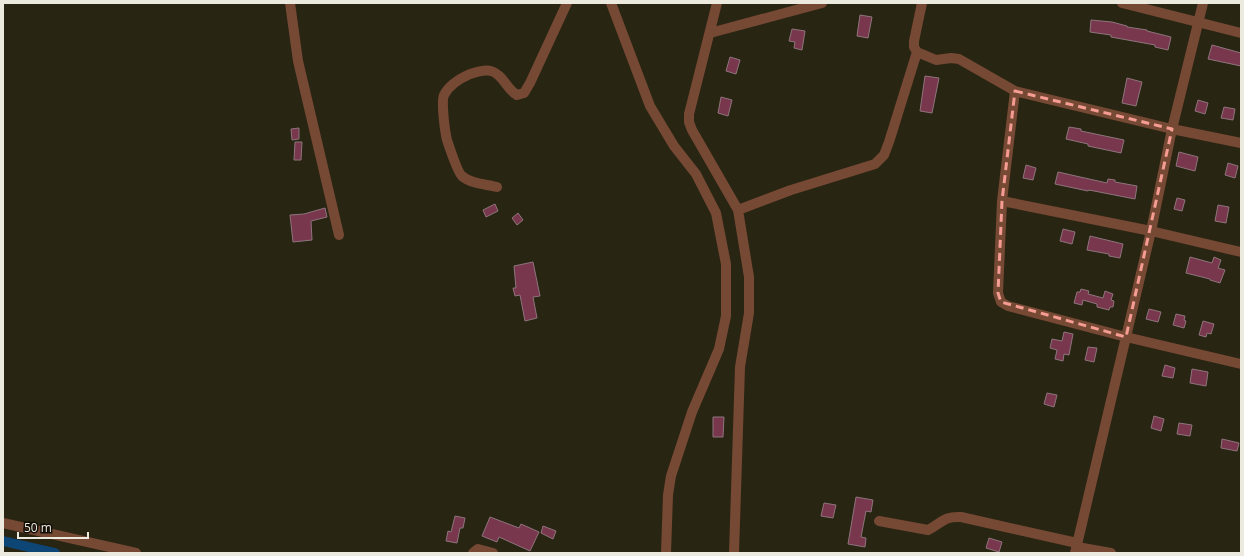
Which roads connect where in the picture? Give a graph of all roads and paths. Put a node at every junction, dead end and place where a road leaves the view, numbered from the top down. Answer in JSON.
{"nodes":[{"id":1,"x":290,"y":3,"type":"edge"},
{"id":2,"x":567,"y":3,"type":"edge"},
{"id":3,"x":611,"y":3,"type":"edge"},
{"id":4,"x":717,"y":3,"type":"edge"},
{"id":5,"x":822,"y":3,"type":"edge"},
{"id":6,"x":922,"y":3,"type":"edge"},
{"id":7,"x":1122,"y":3,"type":"edge"},
{"id":8,"x":1203,"y":3,"type":"edge"},
{"id":9,"x":1198,"y":23,"type":"junction"},
{"id":10,"x":710,"y":33,"type":"junction"},
{"id":11,"x":1241,"y":33,"type":"edge"},
{"id":12,"x":917,"y":52,"type":"junction"},
{"id":13,"x":1014,"y":91,"type":"junction"},
{"id":14,"x":1172,"y":129,"type":"junction"},
{"id":15,"x":1241,"y":143,"type":"edge"},
{"id":16,"x":496,"y":187,"type":"dead end"},
{"id":17,"x":1002,"y":201,"type":"junction"},
{"id":18,"x":738,"y":210,"type":"junction"},
{"id":19,"x":1151,"y":231,"type":"junction"},
{"id":20,"x":339,"y":235,"type":"dead end"},
{"id":21,"x":1241,"y":252,"type":"edge"},
{"id":22,"x":1126,"y":337,"type":"junction"},
{"id":23,"x":1241,"y":364,"type":"edge"},
{"id":24,"x":879,"y":521,"type":"dead end"},
{"id":25,"x":3,"y":523,"type":"edge"},
{"id":26,"x":1076,"y":548,"type":"edge"},
{"id":27,"x":136,"y":553,"type":"edge"},
{"id":28,"x":473,"y":553,"type":"edge"},
{"id":29,"x":493,"y":553,"type":"edge"},
{"id":30,"x":666,"y":553,"type":"edge"},
{"id":31,"x":734,"y":553,"type":"edge"},
{"id":32,"x":1112,"y":553,"type":"edge"}],
"edges":[{"from":1,"to":20,"type":"street"},
{"from":2,"to":16,"type":"street"},
{"from":3,"to":30,"type":"street"},
{"from":4,"to":10,"type":"street"},
{"from":5,"to":10,"type":"street"},
{"from":6,"to":12,"type":"street"},
{"from":7,"to":9,"type":"street"},
{"from":8,"to":9,"type":"street"},
{"from":9,"to":11,"type":"street"},
{"from":9,"to":14,"type":"street"},
{"from":10,"to":18,"type":"street"},
{"from":12,"to":13,"type":"street"},
{"from":12,"to":18,"type":"street"},
{"from":13,"to":14,"type":"street"},
{"from":13,"to":17,"type":"street"},
{"from":14,"to":15,"type":"street"},
{"from":14,"to":19,"type":"street"},
{"from":17,"to":19,"type":"street"},
{"from":17,"to":22,"type":"street"},
{"from":18,"to":31,"type":"street"},
{"from":19,"to":21,"type":"street"},
{"from":19,"to":22,"type":"street"},
{"from":22,"to":23,"type":"street"},
{"from":22,"to":26,"type":"street"},
{"from":24,"to":26,"type":"street"},
{"from":25,"to":27,"type":"street"},
{"from":26,"to":32,"type":"street"},
{"from":28,"to":29,"type":"street"}]}
